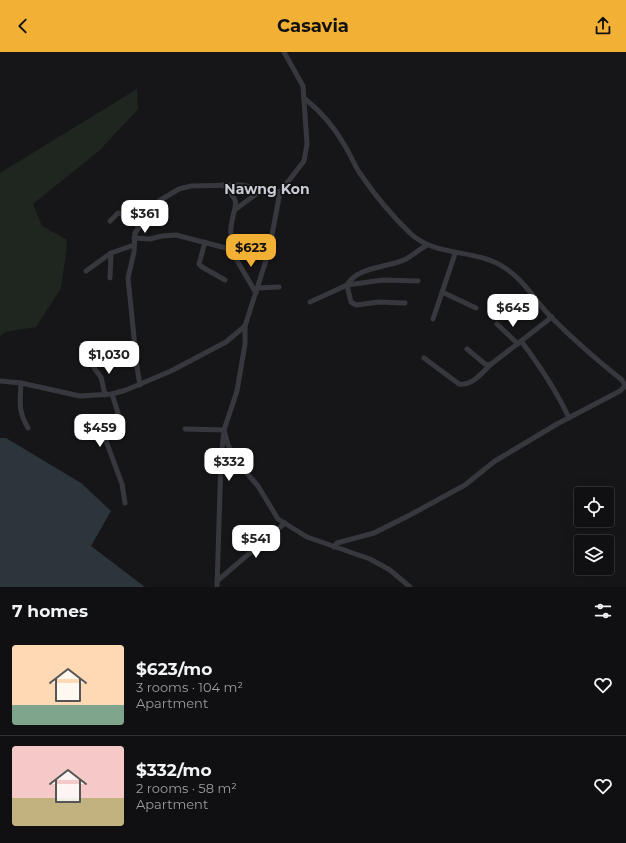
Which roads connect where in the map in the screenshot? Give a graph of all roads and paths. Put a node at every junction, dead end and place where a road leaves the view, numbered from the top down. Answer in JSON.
{"nodes":[{"id":1,"x":284,"y":52,"type":"edge"},
{"id":2,"x":304,"y":98,"type":"junction"},
{"id":3,"x":223,"y":184,"type":"junction"},
{"id":4,"x":263,"y":189,"type":"junction"},
{"id":5,"x":280,"y":192,"type":"junction"},
{"id":6,"x":236,"y":209,"type":"junction"},
{"id":7,"x":110,"y":220,"type":"dead end"},
{"id":8,"x":139,"y":227,"type":"junction"},
{"id":9,"x":134,"y":238,"type":"junction"},
{"id":10,"x":205,"y":242,"type":"junction"},
{"id":11,"x":134,"y":245,"type":"junction"},
{"id":12,"x":427,"y":245,"type":"junction"},
{"id":13,"x":232,"y":252,"type":"junction"},
{"id":14,"x":111,"y":253,"type":"junction"},
{"id":15,"x":455,"y":254,"type":"junction"},
{"id":16,"x":86,"y":271,"type":"dead end"},
{"id":17,"x":110,"y":278,"type":"dead end"},
{"id":18,"x":225,"y":280,"type":"dead end"},
{"id":19,"x":418,"y":281,"type":"dead end"},
{"id":20,"x":347,"y":286,"type":"junction"},
{"id":21,"x":279,"y":287,"type":"dead end"},
{"id":22,"x":257,"y":291,"type":"junction"},
{"id":23,"x":442,"y":292,"type":"junction"},
{"id":24,"x":310,"y":302,"type":"dead end"},
{"id":25,"x":405,"y":304,"type":"dead end"},
{"id":26,"x":476,"y":308,"type":"dead end"},
{"id":27,"x":552,"y":317,"type":"junction"},
{"id":28,"x":433,"y":319,"type":"dead end"},
{"id":29,"x":497,"y":324,"type":"dead end"},
{"id":30,"x":245,"y":326,"type":"junction"},
{"id":31,"x":519,"y":343,"type":"junction"},
{"id":32,"x":466,"y":349,"type":"dead end"},
{"id":33,"x":424,"y":358,"type":"dead end"},
{"id":34,"x":490,"y":365,"type":"junction"},
{"id":35,"x":94,"y":368,"type":"dead end"},
{"id":36,"x":0,"y":381,"type":"edge"},
{"id":37,"x":22,"y":383,"type":"junction"},
{"id":38,"x":140,"y":385,"type":"junction"},
{"id":39,"x":112,"y":394,"type":"junction"},
{"id":40,"x":105,"y":395,"type":"junction"},
{"id":41,"x":569,"y":418,"type":"junction"},
{"id":42,"x":28,"y":428,"type":"dead end"},
{"id":43,"x":185,"y":429,"type":"dead end"},
{"id":44,"x":224,"y":430,"type":"junction"},
{"id":45,"x":125,"y":503,"type":"dead end"},
{"id":46,"x":285,"y":523,"type":"junction"},
{"id":47,"x":334,"y":547,"type":"junction"},
{"id":48,"x":217,"y":581,"type":"junction"},
{"id":49,"x":217,"y":587,"type":"edge"},
{"id":50,"x":410,"y":587,"type":"edge"}],
"edges":[{"from":1,"to":2,"type":"street"},
{"from":2,"to":5,"type":"street"},
{"from":2,"to":12,"type":"street"},
{"from":3,"to":4,"type":"street"},
{"from":3,"to":6,"type":"street"},
{"from":3,"to":8,"type":"street"},
{"from":4,"to":5,"type":"street"},
{"from":4,"to":6,"type":"street"},
{"from":5,"to":22,"type":"street"},
{"from":6,"to":13,"type":"street"},
{"from":7,"to":8,"type":"street"},
{"from":8,"to":9,"type":"street"},
{"from":9,"to":10,"type":"street"},
{"from":9,"to":11,"type":"street"},
{"from":10,"to":13,"type":"street"},
{"from":10,"to":18,"type":"street"},
{"from":11,"to":14,"type":"street"},
{"from":11,"to":38,"type":"street"},
{"from":12,"to":15,"type":"street"},
{"from":12,"to":20,"type":"street"},
{"from":13,"to":22,"type":"street"},
{"from":14,"to":16,"type":"street"},
{"from":14,"to":17,"type":"street"},
{"from":15,"to":23,"type":"street"},
{"from":15,"to":27,"type":"street"},
{"from":19,"to":20,"type":"street"},
{"from":20,"to":24,"type":"street"},
{"from":20,"to":25,"type":"street"},
{"from":21,"to":22,"type":"street"},
{"from":22,"to":30,"type":"street"},
{"from":23,"to":26,"type":"street"},
{"from":23,"to":28,"type":"street"},
{"from":27,"to":31,"type":"street"},
{"from":27,"to":41,"type":"street"},
{"from":29,"to":31,"type":"street"},
{"from":30,"to":38,"type":"street"},
{"from":30,"to":44,"type":"street"},
{"from":31,"to":34,"type":"street"},
{"from":31,"to":41,"type":"street"},
{"from":32,"to":34,"type":"street"},
{"from":33,"to":34,"type":"street"},
{"from":35,"to":40,"type":"street"},
{"from":36,"to":37,"type":"street"},
{"from":37,"to":40,"type":"street"},
{"from":37,"to":42,"type":"street"},
{"from":38,"to":39,"type":"street"},
{"from":39,"to":40,"type":"street"},
{"from":39,"to":45,"type":"street"},
{"from":41,"to":47,"type":"street"},
{"from":43,"to":44,"type":"street"},
{"from":44,"to":46,"type":"street"},
{"from":44,"to":48,"type":"street"},
{"from":46,"to":47,"type":"street"},
{"from":46,"to":48,"type":"street"},
{"from":47,"to":50,"type":"street"},
{"from":48,"to":49,"type":"street"}]}
